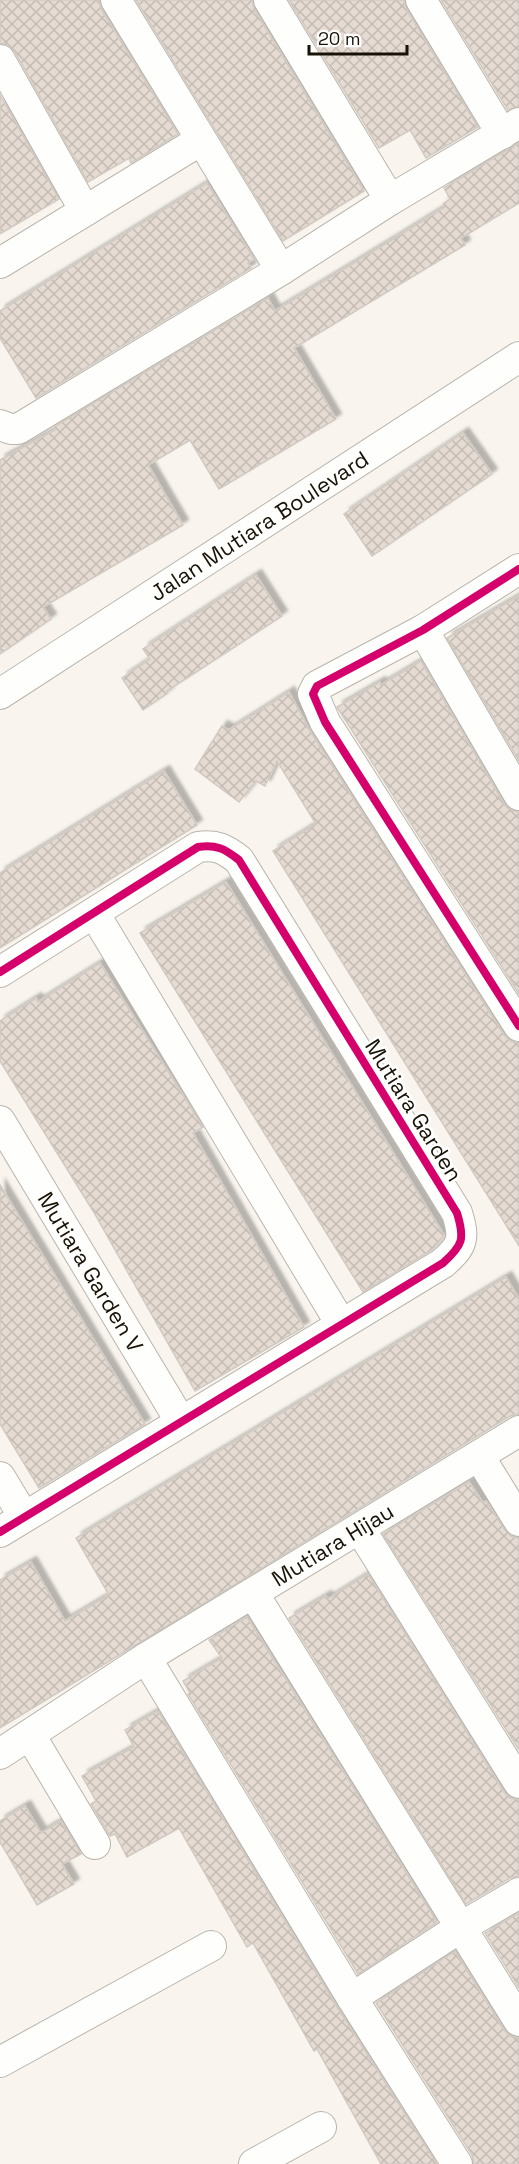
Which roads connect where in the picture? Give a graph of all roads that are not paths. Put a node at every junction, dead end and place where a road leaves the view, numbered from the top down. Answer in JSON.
{"nodes":[{"id":1,"x":116,"y":0,"type":"edge"},
{"id":2,"x":269,"y":0,"type":"edge"},
{"id":3,"x":421,"y":0,"type":"edge"},
{"id":4,"x":0,"y":60,"type":"edge"},
{"id":5,"x":510,"y":129,"type":"edge"},
{"id":6,"x":201,"y":140,"type":"junction"},
{"id":7,"x":390,"y":200,"type":"junction"},
{"id":8,"x":85,"y":211,"type":"junction"},
{"id":9,"x":0,"y":263,"type":"edge"},
{"id":10,"x":281,"y":270,"type":"junction"},
{"id":11,"x":519,"y":357,"type":"edge"},
{"id":12,"x":0,"y":425,"type":"edge"},
{"id":13,"x":519,"y":569,"type":"edge"},
{"id":14,"x":423,"y":630,"type":"junction"},
{"id":15,"x":0,"y":694,"type":"edge"},
{"id":16,"x":519,"y":795,"type":"edge"},
{"id":17,"x":94,"y":913,"type":"junction"},
{"id":18,"x":0,"y":972,"type":"edge"},
{"id":19,"x":519,"y":1026,"type":"edge"},
{"id":20,"x":0,"y":1121,"type":"edge"},
{"id":21,"x":341,"y":1324,"type":"junction"},
{"id":22,"x":181,"y":1422,"type":"junction"},
{"id":23,"x":519,"y":1431,"type":"edge"},
{"id":24,"x":479,"y":1456,"type":"junction"},
{"id":25,"x":0,"y":1478,"type":"edge"},
{"id":26,"x":519,"y":1521,"type":"edge"},
{"id":27,"x":12,"y":1525,"type":"edge"},
{"id":28,"x":360,"y":1529,"type":"junction"},
{"id":29,"x":253,"y":1593,"type":"junction"},
{"id":30,"x":147,"y":1658,"type":"junction"},
{"id":31,"x":30,"y":1735,"type":"junction"},
{"id":32,"x":0,"y":1754,"type":"edge"},
{"id":33,"x":519,"y":1783,"type":"edge"},
{"id":34,"x":95,"y":1844,"type":"dead end"},
{"id":35,"x":519,"y":1893,"type":"edge"},
{"id":36,"x":461,"y":1927,"type":"junction"},
{"id":37,"x":211,"y":1946,"type":"dead end"},
{"id":38,"x":352,"y":1998,"type":"junction"},
{"id":39,"x":519,"y":2021,"type":"edge"},
{"id":40,"x":0,"y":2062,"type":"edge"},
{"id":41,"x":321,"y":2127,"type":"dead end"},
{"id":42,"x":255,"y":2164,"type":"edge"},
{"id":43,"x":457,"y":2164,"type":"edge"}],
"edges":[{"from":1,"to":6,"type":"street"},
{"from":2,"to":7,"type":"street"},
{"from":3,"to":5,"type":"street"},
{"from":4,"to":8,"type":"street"},
{"from":5,"to":7,"type":"street"},
{"from":6,"to":8,"type":"street"},
{"from":6,"to":10,"type":"street"},
{"from":7,"to":10,"type":"street"},
{"from":8,"to":9,"type":"street"},
{"from":10,"to":12,"type":"street"},
{"from":11,"to":15,"type":"street","name":"Jalan Mutiara Boulevard"},
{"from":13,"to":14,"type":"street"},
{"from":14,"to":16,"type":"street"},
{"from":14,"to":19,"type":"street"},
{"from":17,"to":18,"type":"street","name":"Mutiara Garden"},
{"from":17,"to":21,"type":"street"},
{"from":17,"to":21,"type":"street","name":"Mutiara Garden"},
{"from":20,"to":22,"type":"street","name":"Mutiara Garden V"},
{"from":21,"to":22,"type":"street","name":"Mutiara Garden"},
{"from":22,"to":27,"type":"street","name":"Mutiara Garden"},
{"from":23,"to":24,"type":"street","name":"Mutiara Hijau"},
{"from":24,"to":26,"type":"street"},
{"from":24,"to":28,"type":"street","name":"Mutiara Hijau"},
{"from":25,"to":27,"type":"street"},
{"from":28,"to":29,"type":"street","name":"Mutiara Hijau"},
{"from":28,"to":33,"type":"street"},
{"from":29,"to":30,"type":"street","name":"Mutiara Hijau"},
{"from":29,"to":36,"type":"street"},
{"from":30,"to":31,"type":"street","name":"Mutiara Hijau"},
{"from":30,"to":38,"type":"street"},
{"from":31,"to":32,"type":"street","name":"Mutiara Hijau"},
{"from":31,"to":34,"type":"street"},
{"from":35,"to":36,"type":"street"},
{"from":36,"to":38,"type":"street"},
{"from":36,"to":39,"type":"street"},
{"from":37,"to":40,"type":"street"},
{"from":38,"to":43,"type":"street"},
{"from":41,"to":42,"type":"street"}]}
